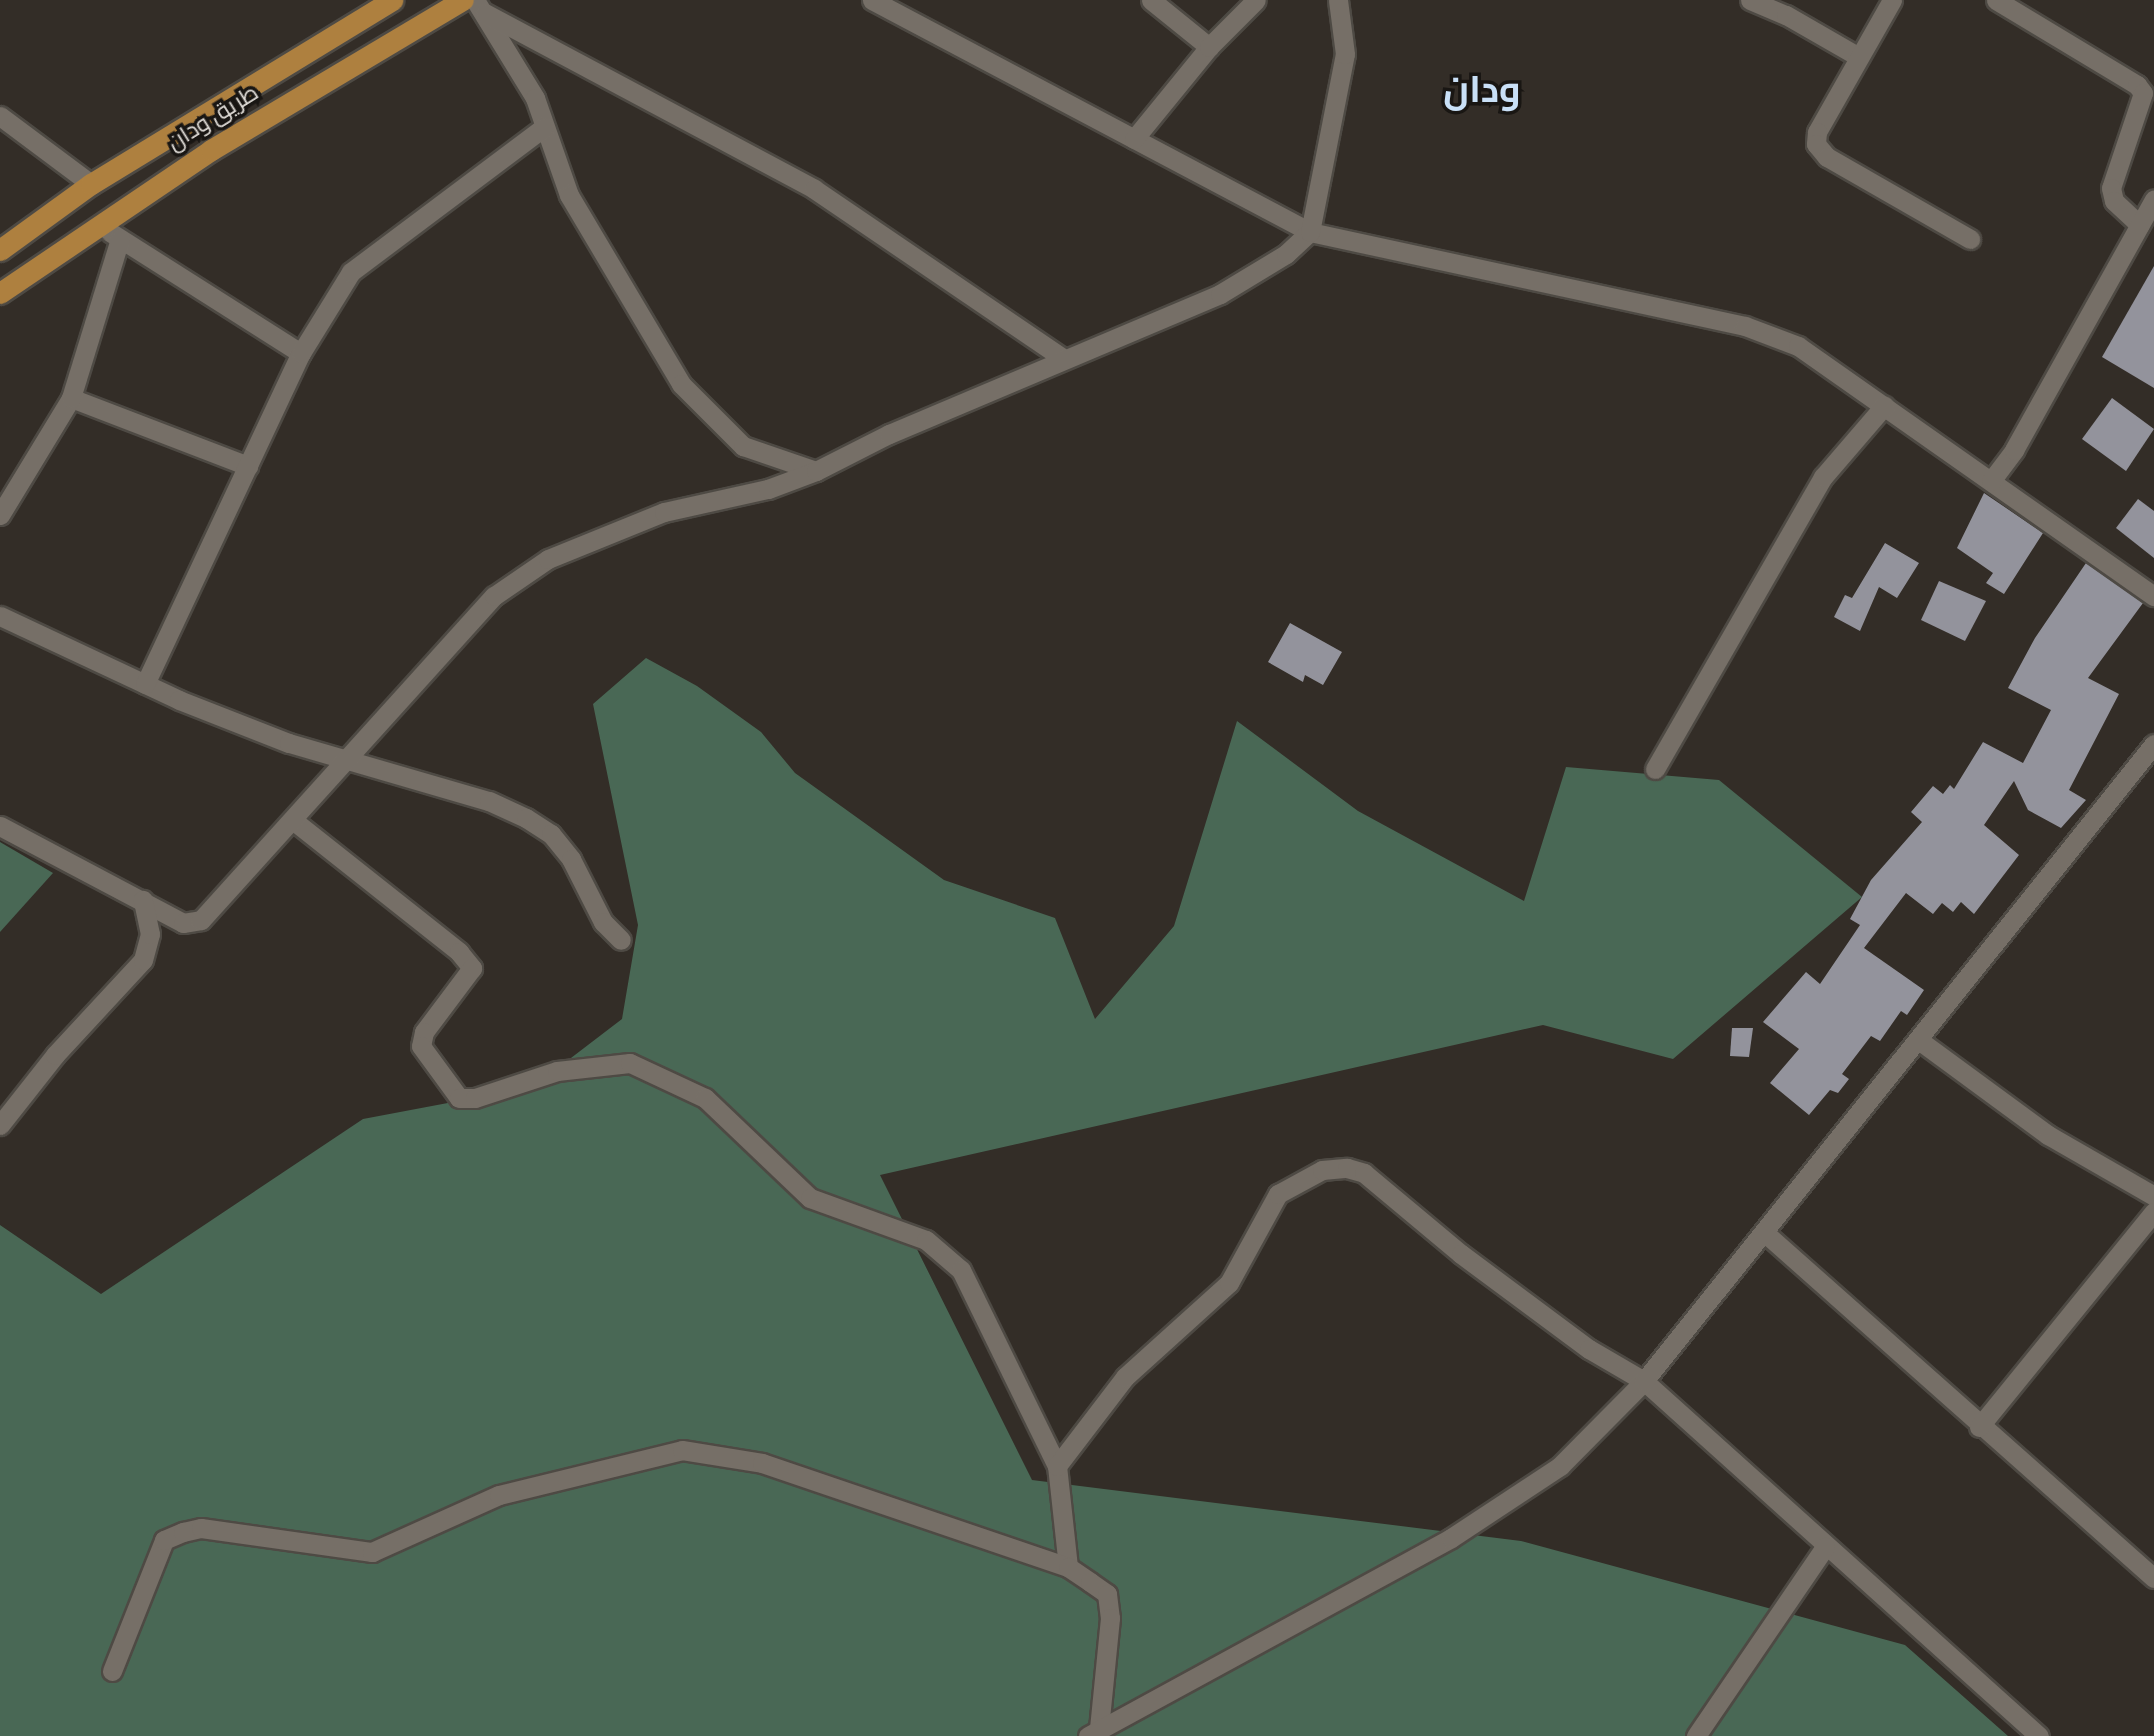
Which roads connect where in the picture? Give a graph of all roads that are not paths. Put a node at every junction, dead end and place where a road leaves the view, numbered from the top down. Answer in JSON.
{"nodes":[{"id":1,"x":392,"y":0,"type":"edge"},
{"id":2,"x":463,"y":0,"type":"edge"},
{"id":3,"x":872,"y":0,"type":"edge"},
{"id":4,"x":1151,"y":0,"type":"edge"},
{"id":5,"x":1256,"y":0,"type":"edge"},
{"id":6,"x":1338,"y":0,"type":"edge"},
{"id":7,"x":1749,"y":0,"type":"edge"},
{"id":8,"x":1892,"y":0,"type":"edge"},
{"id":9,"x":1996,"y":0,"type":"edge"},
{"id":10,"x":480,"y":7,"type":"edge"},
{"id":11,"x":1209,"y":47,"type":"junction"},
{"id":12,"x":1859,"y":57,"type":"junction"},
{"id":13,"x":0,"y":116,"type":"edge"},
{"id":14,"x":544,"y":127,"type":"junction"},
{"id":15,"x":1134,"y":139,"type":"junction"},
{"id":16,"x":91,"y":184,"type":"junction"},
{"id":17,"x":2154,"y":200,"type":"edge"},
{"id":18,"x":98,"y":225,"type":"junction"},
{"id":19,"x":2140,"y":225,"type":"junction"},
{"id":20,"x":1310,"y":232,"type":"junction"},
{"id":21,"x":120,"y":239,"type":"junction"},
{"id":22,"x":1970,"y":239,"type":"dead end"},
{"id":23,"x":0,"y":250,"type":"edge"},
{"id":24,"x":0,"y":293,"type":"edge"},
{"id":25,"x":301,"y":353,"type":"junction"},
{"id":26,"x":1064,"y":359,"type":"junction"},
{"id":27,"x":71,"y":398,"type":"junction"},
{"id":28,"x":1884,"y":406,"type":"junction"},
{"id":29,"x":248,"y":466,"type":"junction"},
{"id":30,"x":816,"y":471,"type":"junction"},
{"id":31,"x":1991,"y":481,"type":"junction"},
{"id":32,"x":0,"y":515,"type":"edge"},
{"id":33,"x":2154,"y":596,"type":"edge"},
{"id":34,"x":0,"y":616,"type":"edge"},
{"id":35,"x":145,"y":684,"type":"junction"},
{"id":36,"x":2154,"y":744,"type":"edge"},
{"id":37,"x":342,"y":761,"type":"junction"},
{"id":38,"x":1655,"y":769,"type":"dead end"},
{"id":39,"x":294,"y":821,"type":"junction"},
{"id":40,"x":0,"y":826,"type":"edge"},
{"id":41,"x":143,"y":900,"type":"junction"},
{"id":42,"x":621,"y":940,"type":"dead end"},
{"id":43,"x":1920,"y":1041,"type":"junction"},
{"id":44,"x":0,"y":1125,"type":"edge"},
{"id":45,"x":2154,"y":1196,"type":"edge"},
{"id":46,"x":2154,"y":1213,"type":"edge"},
{"id":47,"x":1765,"y":1233,"type":"junction"},
{"id":48,"x":1644,"y":1381,"type":"junction"},
{"id":49,"x":1979,"y":1427,"type":"junction"},
{"id":50,"x":1057,"y":1466,"type":"junction"},
{"id":51,"x":1825,"y":1547,"type":"junction"},
{"id":52,"x":1068,"y":1567,"type":"junction"},
{"id":53,"x":2154,"y":1578,"type":"edge"},
{"id":54,"x":112,"y":1671,"type":"dead end"},
{"id":55,"x":1093,"y":1733,"type":"edge"},
{"id":56,"x":1696,"y":1736,"type":"edge"},
{"id":57,"x":2039,"y":1736,"type":"edge"}],
"edges":[{"from":1,"to":16,"type":"main road","name":"طريق ودان"},
{"from":2,"to":18,"type":"main road","name":"طريق ودان"},
{"from":3,"to":15,"type":"street"},
{"from":4,"to":11,"type":"street"},
{"from":5,"to":11,"type":"street"},
{"from":6,"to":20,"type":"street"},
{"from":7,"to":12,"type":"street"},
{"from":8,"to":12,"type":"street"},
{"from":9,"to":19,"type":"street"},
{"from":10,"to":14,"type":"street"},
{"from":10,"to":26,"type":"street"},
{"from":11,"to":15,"type":"street"},
{"from":12,"to":22,"type":"street"},
{"from":13,"to":16,"type":"street"},
{"from":14,"to":25,"type":"street"},
{"from":14,"to":30,"type":"street"},
{"from":15,"to":20,"type":"street"},
{"from":16,"to":23,"type":"main road","name":"طريق ودان"},
{"from":17,"to":19,"type":"street"},
{"from":18,"to":21,"type":"street"},
{"from":18,"to":24,"type":"main road","name":"طريق ودان"},
{"from":19,"to":31,"type":"street"},
{"from":20,"to":26,"type":"street"},
{"from":20,"to":28,"type":"street"},
{"from":21,"to":25,"type":"street"},
{"from":21,"to":27,"type":"street"},
{"from":25,"to":29,"type":"street"},
{"from":26,"to":30,"type":"street"},
{"from":27,"to":29,"type":"street"},
{"from":27,"to":32,"type":"street"},
{"from":28,"to":31,"type":"street"},
{"from":28,"to":38,"type":"street"},
{"from":29,"to":35,"type":"street"},
{"from":30,"to":37,"type":"street"},
{"from":31,"to":33,"type":"street"},
{"from":34,"to":35,"type":"street"},
{"from":35,"to":37,"type":"street"},
{"from":36,"to":43,"type":"street"},
{"from":37,"to":39,"type":"street"},
{"from":37,"to":42,"type":"street"},
{"from":39,"to":41,"type":"street"},
{"from":39,"to":50,"type":"street"},
{"from":40,"to":41,"type":"street"},
{"from":41,"to":44,"type":"street"},
{"from":43,"to":45,"type":"street"},
{"from":43,"to":47,"type":"street"},
{"from":46,"to":49,"type":"street"},
{"from":47,"to":48,"type":"street"},
{"from":47,"to":49,"type":"street"},
{"from":48,"to":50,"type":"street"},
{"from":48,"to":51,"type":"street"},
{"from":48,"to":55,"type":"street"},
{"from":49,"to":53,"type":"street"},
{"from":50,"to":52,"type":"street"},
{"from":51,"to":56,"type":"street"},
{"from":51,"to":57,"type":"street"},
{"from":52,"to":54,"type":"street"},
{"from":52,"to":55,"type":"street"}]}
